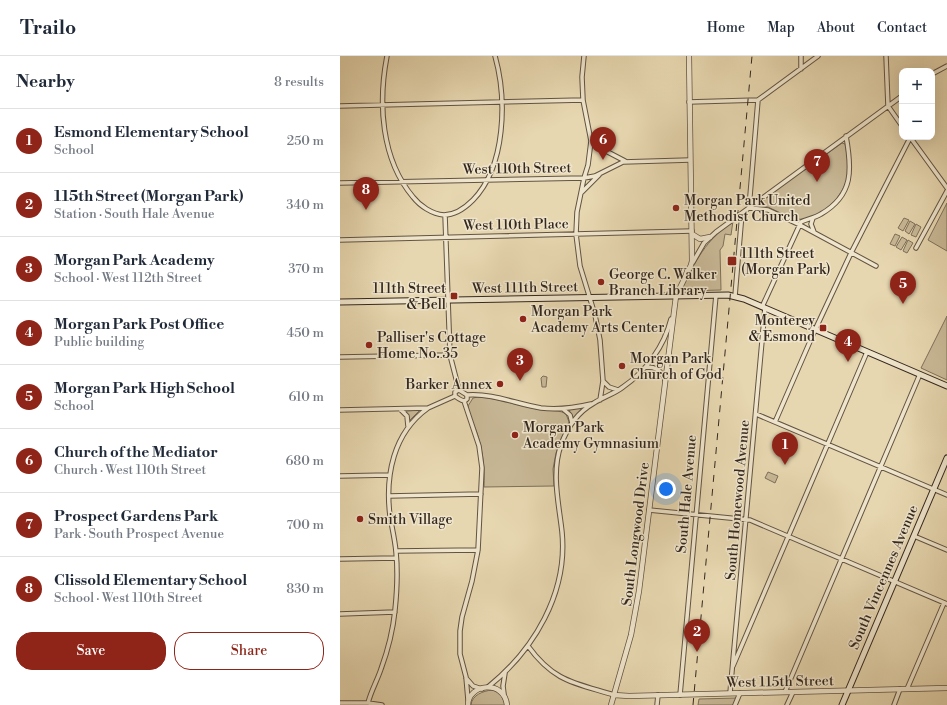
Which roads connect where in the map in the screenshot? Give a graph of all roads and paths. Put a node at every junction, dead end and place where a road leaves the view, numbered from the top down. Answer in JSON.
{"nodes":[{"id":1,"x":387,"y":56,"type":"edge"},
{"id":2,"x":495,"y":56,"type":"edge"},
{"id":3,"x":584,"y":56,"type":"edge"},
{"id":4,"x":689,"y":56,"type":"edge"},
{"id":5,"x":801,"y":56,"type":"edge"},
{"id":6,"x":818,"y":56,"type":"edge"},
{"id":7,"x":886,"y":56,"type":"edge"},
{"id":8,"x":947,"y":66,"type":"edge"},
{"id":9,"x":801,"y":69,"type":"junction"},
{"id":10,"x":935,"y":72,"type":"edge"},
{"id":11,"x":899,"y":98,"type":"edge"},
{"id":12,"x":583,"y":100,"type":"junction"},
{"id":13,"x":758,"y":100,"type":"junction"},
{"id":14,"x":502,"y":101,"type":"junction"},
{"id":15,"x":689,"y":102,"type":"junction"},
{"id":16,"x":383,"y":105,"type":"junction"},
{"id":17,"x":340,"y":106,"type":"edge"},
{"id":18,"x":888,"y":106,"type":"junction"},
{"id":19,"x":899,"y":122,"type":"edge"},
{"id":20,"x":590,"y":135,"type":"junction"},
{"id":21,"x":846,"y":136,"type":"junction"},
{"id":22,"x":908,"y":140,"type":"edge"},
{"id":23,"x":912,"y":140,"type":"edge"},
{"id":24,"x":690,"y":160,"type":"junction"},
{"id":25,"x":627,"y":161,"type":"junction"},
{"id":26,"x":601,"y":173,"type":"junction"},
{"id":27,"x":584,"y":178,"type":"junction"},
{"id":28,"x":487,"y":180,"type":"junction"},
{"id":29,"x":401,"y":182,"type":"junction"},
{"id":30,"x":340,"y":183,"type":"edge"},
{"id":31,"x":947,"y":188,"type":"edge"},
{"id":32,"x":947,"y":191,"type":"edge"},
{"id":33,"x":581,"y":194,"type":"junction"},
{"id":34,"x":748,"y":208,"type":"junction"},
{"id":35,"x":742,"y":213,"type":"junction"},
{"id":36,"x":445,"y":215,"type":"junction"},
{"id":37,"x":813,"y":218,"type":"junction"},
{"id":38,"x":800,"y":225,"type":"junction"},
{"id":39,"x":692,"y":233,"type":"junction"},
{"id":40,"x":576,"y":234,"type":"junction"},
{"id":41,"x":816,"y":234,"type":"junction"},
{"id":42,"x":446,"y":237,"type":"junction"},
{"id":43,"x":710,"y":237,"type":"junction"},
{"id":44,"x":340,"y":240,"type":"edge"},
{"id":45,"x":916,"y":248,"type":"dead end"},
{"id":46,"x":851,"y":253,"type":"junction"},
{"id":47,"x":691,"y":265,"type":"junction"},
{"id":48,"x":876,"y":266,"type":"dead end"},
{"id":49,"x":716,"y":295,"type":"junction"},
{"id":50,"x":676,"y":296,"type":"junction"},
{"id":51,"x":735,"y":296,"type":"junction"},
{"id":52,"x":590,"y":298,"type":"junction"},
{"id":53,"x":448,"y":301,"type":"junction"},
{"id":54,"x":340,"y":302,"type":"edge"},
{"id":55,"x":764,"y":308,"type":"junction"},
{"id":56,"x":672,"y":316,"type":"junction"},
{"id":57,"x":815,"y":330,"type":"junction"},
{"id":58,"x":867,"y":352,"type":"junction"},
{"id":59,"x":450,"y":355,"type":"junction"},
{"id":60,"x":340,"y":357,"type":"edge"},
{"id":61,"x":646,"y":367,"type":"junction"},
{"id":62,"x":920,"y":374,"type":"junction"},
{"id":63,"x":665,"y":380,"type":"junction"},
{"id":64,"x":603,"y":381,"type":"junction"},
{"id":65,"x":947,"y":386,"type":"edge"},
{"id":66,"x":459,"y":390,"type":"junction"},
{"id":67,"x":618,"y":390,"type":"junction"},
{"id":68,"x":467,"y":395,"type":"junction"},
{"id":69,"x":455,"y":396,"type":"junction"},
{"id":70,"x":600,"y":400,"type":"junction"},
{"id":71,"x":464,"y":401,"type":"junction"},
{"id":72,"x":592,"y":404,"type":"junction"},
{"id":73,"x":428,"y":408,"type":"junction"},
{"id":74,"x":399,"y":409,"type":"junction"},
{"id":75,"x":563,"y":409,"type":"junction"},
{"id":76,"x":340,"y":410,"type":"edge"},
{"id":77,"x":756,"y":414,"type":"junction"},
{"id":78,"x":775,"y":422,"type":"junction"},
{"id":79,"x":572,"y":423,"type":"junction"},
{"id":80,"x":408,"y":426,"type":"junction"},
{"id":81,"x":828,"y":444,"type":"junction"},
{"id":82,"x":947,"y":458,"type":"edge"},
{"id":83,"x":881,"y":467,"type":"junction"},
{"id":84,"x":389,"y":475,"type":"junction"},
{"id":85,"x":340,"y":476,"type":"edge"},
{"id":86,"x":934,"y":490,"type":"junction"},
{"id":87,"x":481,"y":494,"type":"junction"},
{"id":88,"x":947,"y":495,"type":"edge"},
{"id":89,"x":389,"y":496,"type":"junction"},
{"id":90,"x":649,"y":510,"type":"junction"},
{"id":91,"x":696,"y":514,"type":"junction"},
{"id":92,"x":745,"y":519,"type":"junction"},
{"id":93,"x":789,"y":536,"type":"junction"},
{"id":94,"x":914,"y":536,"type":"junction"},
{"id":95,"x":478,"y":550,"type":"junction"},
{"id":96,"x":947,"y":550,"type":"edge"},
{"id":97,"x":396,"y":551,"type":"junction"},
{"id":98,"x":396,"y":558,"type":"junction"},
{"id":99,"x":842,"y":558,"type":"junction"},
{"id":100,"x":340,"y":559,"type":"edge"},
{"id":101,"x":894,"y":582,"type":"junction"},
{"id":102,"x":945,"y":604,"type":"edge"},
{"id":103,"x":395,"y":612,"type":"junction"},
{"id":104,"x":340,"y":614,"type":"edge"},
{"id":105,"x":528,"y":646,"type":"junction"},
{"id":106,"x":732,"y":669,"type":"junction"},
{"id":107,"x":505,"y":673,"type":"junction"},
{"id":108,"x":466,"y":677,"type":"junction"},
{"id":109,"x":488,"y":687,"type":"junction"},
{"id":110,"x":947,"y":688,"type":"edge"},
{"id":111,"x":482,"y":689,"type":"junction"},
{"id":112,"x":900,"y":689,"type":"junction"},
{"id":113,"x":907,"y":689,"type":"junction"},
{"id":114,"x":848,"y":690,"type":"junction"},
{"id":115,"x":785,"y":692,"type":"junction"},
{"id":116,"x":793,"y":692,"type":"junction"},
{"id":117,"x":730,"y":693,"type":"junction"},
{"id":118,"x":740,"y":693,"type":"junction"},
{"id":119,"x":504,"y":694,"type":"junction"},
{"id":120,"x":680,"y":694,"type":"junction"},
{"id":121,"x":614,"y":695,"type":"junction"},
{"id":122,"x":658,"y":695,"type":"junction"},
{"id":123,"x":340,"y":703,"type":"edge"},
{"id":124,"x":368,"y":703,"type":"junction"},
{"id":125,"x":468,"y":704,"type":"edge"},
{"id":126,"x":508,"y":704,"type":"edge"},
{"id":127,"x":381,"y":705,"type":"edge"},
{"id":128,"x":611,"y":705,"type":"edge"},
{"id":129,"x":658,"y":705,"type":"edge"},
{"id":130,"x":736,"y":705,"type":"edge"},
{"id":131,"x":787,"y":705,"type":"edge"},
{"id":132,"x":842,"y":705,"type":"edge"},
{"id":133,"x":894,"y":705,"type":"edge"}],
"edges":[{"from":1,"to":16,"type":"street"},
{"from":2,"to":14,"type":"street"},
{"from":3,"to":12,"type":"street"},
{"from":4,"to":15,"type":"street","name":"South Longwood Drive"},
{"from":5,"to":9,"type":"street"},
{"from":6,"to":9,"type":"street"},
{"from":7,"to":18,"type":"street"},
{"from":8,"to":10,"type":"street"},
{"from":9,"to":13,"type":"street"},
{"from":11,"to":18,"type":"street"},
{"from":12,"to":14,"type":"street"},
{"from":12,"to":20,"type":"street"},
{"from":13,"to":15,"type":"street"},
{"from":13,"to":34,"type":"street"},
{"from":14,"to":16,"type":"street"},
{"from":14,"to":28,"type":"street"},
{"from":15,"to":24,"type":"street","name":"South Longwood Drive"},
{"from":16,"to":17,"type":"street"},
{"from":16,"to":29,"type":"street"},
{"from":18,"to":19,"type":"street"},
{"from":18,"to":21,"type":"street"},
{"from":20,"to":25,"type":"street"},
{"from":20,"to":27,"type":"street"},
{"from":21,"to":34,"type":"street"},
{"from":21,"to":37,"type":"street"},
{"from":22,"to":46,"type":"street"},
{"from":23,"to":31,"type":"street"},
{"from":24,"to":25,"type":"street","name":"West 110th Street"},
{"from":24,"to":39,"type":"street","name":"South Longwood Drive"},
{"from":25,"to":26,"type":"street","name":"West 110th Street"},
{"from":26,"to":27,"type":"street","name":"West 110th Street"},
{"from":26,"to":33,"type":"street"},
{"from":27,"to":28,"type":"street","name":"West 110th Street"},
{"from":27,"to":33,"type":"street"},
{"from":28,"to":29,"type":"street","name":"West 110th Street"},
{"from":28,"to":36,"type":"street"},
{"from":29,"to":30,"type":"street","name":"West 110th Street"},
{"from":29,"to":36,"type":"street"},
{"from":32,"to":45,"type":"street"},
{"from":33,"to":40,"type":"street"},
{"from":34,"to":35,"type":"street"},
{"from":34,"to":38,"type":"street"},
{"from":35,"to":43,"type":"street"},
{"from":35,"to":51,"type":"street"},
{"from":36,"to":42,"type":"street"},
{"from":37,"to":38,"type":"street"},
{"from":37,"to":41,"type":"street"},
{"from":38,"to":41,"type":"street"},
{"from":38,"to":55,"type":"street","name":"South Homewood Avenue"},
{"from":39,"to":40,"type":"street","name":"West 110th Place"},
{"from":39,"to":43,"type":"street"},
{"from":39,"to":47,"type":"street","name":"South Longwood Drive"},
{"from":40,"to":42,"type":"street","name":"West 110th Place"},
{"from":40,"to":52,"type":"street"},
{"from":41,"to":46,"type":"street"},
{"from":42,"to":44,"type":"street","name":"West 110th Place"},
{"from":42,"to":53,"type":"street"},
{"from":43,"to":47,"type":"street"},
{"from":46,"to":48,"type":"street"},
{"from":46,"to":57,"type":"street"},
{"from":47,"to":50,"type":"street","name":"South Longwood Drive"},
{"from":49,"to":50,"type":"main road","name":"West 111th Street"},
{"from":49,"to":51,"type":"main road","name":"West 111th Street"},
{"from":49,"to":91,"type":"street","name":"South Hale Avenue"},
{"from":50,"to":52,"type":"main road","name":"West 111th Street"},
{"from":50,"to":56,"type":"street","name":"South Longwood Drive"},
{"from":51,"to":55,"type":"main road","name":"West 111th Street"},
{"from":52,"to":53,"type":"main road","name":"West 111th Street"},
{"from":52,"to":64,"type":"street"},
{"from":53,"to":54,"type":"main road","name":"West 111th Street"},
{"from":53,"to":59,"type":"street"},
{"from":55,"to":57,"type":"main road","name":"West 111th Street"},
{"from":55,"to":77,"type":"street","name":"South Homewood Avenue"},
{"from":56,"to":61,"type":"street"},
{"from":56,"to":63,"type":"street","name":"South Longwood Drive"},
{"from":57,"to":58,"type":"main road","name":"West 111th Street"},
{"from":57,"to":78,"type":"street"},
{"from":58,"to":62,"type":"main road","name":"West 111th Street"},
{"from":58,"to":81,"type":"street"},
{"from":59,"to":60,"type":"street"},
{"from":59,"to":66,"type":"street"},
{"from":61,"to":63,"type":"street"},
{"from":61,"to":67,"type":"street"},
{"from":62,"to":65,"type":"main road","name":"West 111th Street"},
{"from":62,"to":83,"type":"street"},
{"from":63,"to":90,"type":"street","name":"South Longwood Drive"},
{"from":64,"to":67,"type":"street"},
{"from":64,"to":70,"type":"street"},
{"from":66,"to":68,"type":"street"},
{"from":66,"to":69,"type":"street"},
{"from":67,"to":70,"type":"street"},
{"from":68,"to":71,"type":"street"},
{"from":68,"to":75,"type":"street"},
{"from":69,"to":71,"type":"street"},
{"from":69,"to":73,"type":"street"},
{"from":70,"to":72,"type":"street"},
{"from":71,"to":87,"type":"street"},
{"from":72,"to":75,"type":"street"},
{"from":72,"to":79,"type":"street"},
{"from":73,"to":74,"type":"street"},
{"from":73,"to":80,"type":"street"},
{"from":74,"to":76,"type":"street"},
{"from":74,"to":80,"type":"street"},
{"from":75,"to":79,"type":"street"},
{"from":77,"to":78,"type":"street"},
{"from":77,"to":92,"type":"street","name":"South Homewood Avenue"},
{"from":78,"to":81,"type":"street"},
{"from":79,"to":105,"type":"street"},
{"from":80,"to":84,"type":"street"},
{"from":81,"to":83,"type":"street"},
{"from":81,"to":93,"type":"street"},
{"from":82,"to":86,"type":"main road","name":"South Vincennes Avenue"},
{"from":83,"to":86,"type":"street"},
{"from":83,"to":99,"type":"street"},
{"from":84,"to":85,"type":"street"},
{"from":84,"to":89,"type":"street"},
{"from":86,"to":88,"type":"street"},
{"from":86,"to":94,"type":"main road","name":"South Vincennes Avenue"},
{"from":87,"to":89,"type":"street"},
{"from":87,"to":95,"type":"street"},
{"from":89,"to":97,"type":"street"},
{"from":90,"to":91,"type":"street"},
{"from":90,"to":121,"type":"street","name":"South Longwood Drive"},
{"from":91,"to":92,"type":"street"},
{"from":91,"to":120,"type":"street","name":"South Hale Avenue"},
{"from":92,"to":93,"type":"street"},
{"from":92,"to":106,"type":"street","name":"South Homewood Avenue"},
{"from":93,"to":99,"type":"street"},
{"from":93,"to":106,"type":"street"},
{"from":94,"to":96,"type":"street"},
{"from":94,"to":101,"type":"main road","name":"South Vincennes Avenue"},
{"from":95,"to":97,"type":"street"},
{"from":95,"to":108,"type":"street"},
{"from":97,"to":98,"type":"street"},
{"from":98,"to":100,"type":"street"},
{"from":98,"to":103,"type":"street"},
{"from":99,"to":101,"type":"street"},
{"from":99,"to":115,"type":"street"},
{"from":101,"to":102,"type":"street"},
{"from":101,"to":114,"type":"main road","name":"South Vincennes Avenue"},
{"from":102,"to":113,"type":"street"},
{"from":103,"to":104,"type":"street"},
{"from":103,"to":124,"type":"street"},
{"from":105,"to":107,"type":"street"},
{"from":105,"to":121,"type":"street"},
{"from":106,"to":117,"type":"street","name":"South Homewood Avenue"},
{"from":107,"to":109,"type":"street"},
{"from":107,"to":119,"type":"street"},
{"from":108,"to":111,"type":"street"},
{"from":108,"to":125,"type":"street"},
{"from":109,"to":111,"type":"street"},
{"from":109,"to":119,"type":"street"},
{"from":110,"to":113,"type":"street","name":"West 115th Street"},
{"from":111,"to":125,"type":"street"},
{"from":112,"to":113,"type":"street","name":"West 115th Street"},
{"from":112,"to":114,"type":"street","name":"West 115th Street"},
{"from":112,"to":133,"type":"street"},
{"from":114,"to":116,"type":"street","name":"West 115th Street"},
{"from":114,"to":132,"type":"main road","name":"South Vincennes Avenue"},
{"from":115,"to":116,"type":"street","name":"West 115th Street"},
{"from":115,"to":118,"type":"street","name":"West 115th Street"},
{"from":116,"to":131,"type":"street"},
{"from":117,"to":118,"type":"street","name":"West 115th Street"},
{"from":117,"to":120,"type":"street","name":"West 115th Street"},
{"from":118,"to":130,"type":"street"},
{"from":119,"to":126,"type":"street"},
{"from":120,"to":122,"type":"street","name":"West 115th Street"},
{"from":121,"to":122,"type":"street","name":"West 115th Street"},
{"from":121,"to":128,"type":"street","name":"South Longwood Drive"},
{"from":122,"to":129,"type":"street"},
{"from":123,"to":124,"type":"street"},
{"from":124,"to":127,"type":"street"}]}
